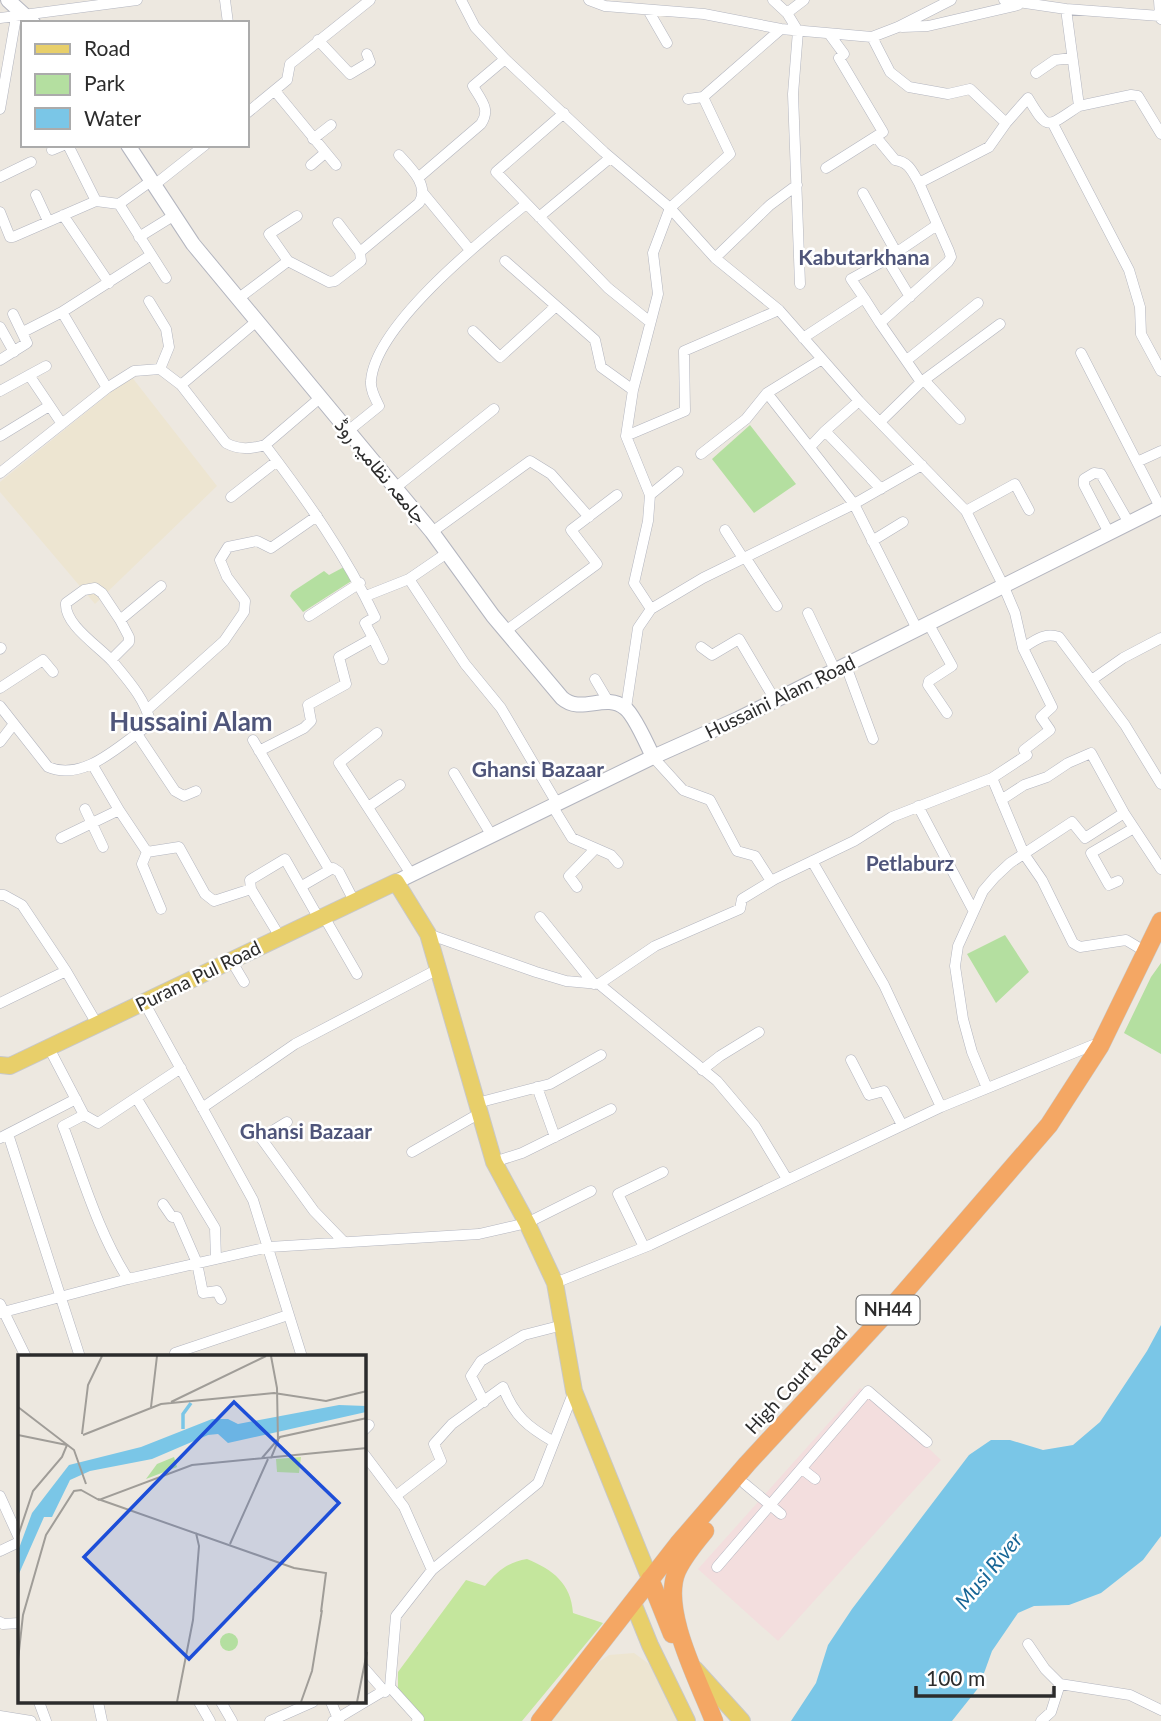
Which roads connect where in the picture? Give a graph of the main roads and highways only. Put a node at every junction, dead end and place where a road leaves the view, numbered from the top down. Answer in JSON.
{"nodes":[{"id":1,"x":1161,"y":921,"type":"edge"},
{"id":2,"x":1161,"y":938,"type":"edge"},
{"id":3,"x":1104,"y":1046,"type":"junction"},
{"id":4,"x":0,"y":1065,"type":"edge"},
{"id":5,"x":631,"y":1534,"type":"junction"},
{"id":6,"x":678,"y":1544,"type":"junction"},
{"id":7,"x":650,"y":1579,"type":"junction"},
{"id":8,"x":633,"y":1603,"type":"junction"},
{"id":9,"x":686,"y":1652,"type":"junction"},
{"id":10,"x":540,"y":1721,"type":"edge"},
{"id":11,"x":687,"y":1721,"type":"edge"},
{"id":12,"x":714,"y":1721,"type":"edge"},
{"id":13,"x":742,"y":1721,"type":"edge"}],
"edges":[{"from":1,"to":3,"type":"highway","name":"High Court Road","number":"NH44"},
{"from":2,"to":3,"type":"highway","name":"High Court Road","number":"NH44"},
{"from":3,"to":6,"type":"highway","name":"High Court Road","number":"NH44"},
{"from":3,"to":9,"type":"highway","name":"High Court Road","number":"NH44"},
{"from":4,"to":5,"type":"main road","name":"Purana Pul Road"},
{"from":5,"to":6,"type":"main road"},
{"from":5,"to":7,"type":"main road"},
{"from":6,"to":7,"type":"highway","name":"High Court Road","number":"NH44"},
{"from":7,"to":8,"type":"highway","name":"High Court Road","number":"NH44"},
{"from":7,"to":9,"type":"highway"},
{"from":8,"to":10,"type":"highway","name":"High Court Road","number":"NH44"},
{"from":8,"to":11,"type":"main road"},
{"from":9,"to":12,"type":"highway","name":"High Court Road","number":"NH44"},
{"from":9,"to":13,"type":"main road"}]}
